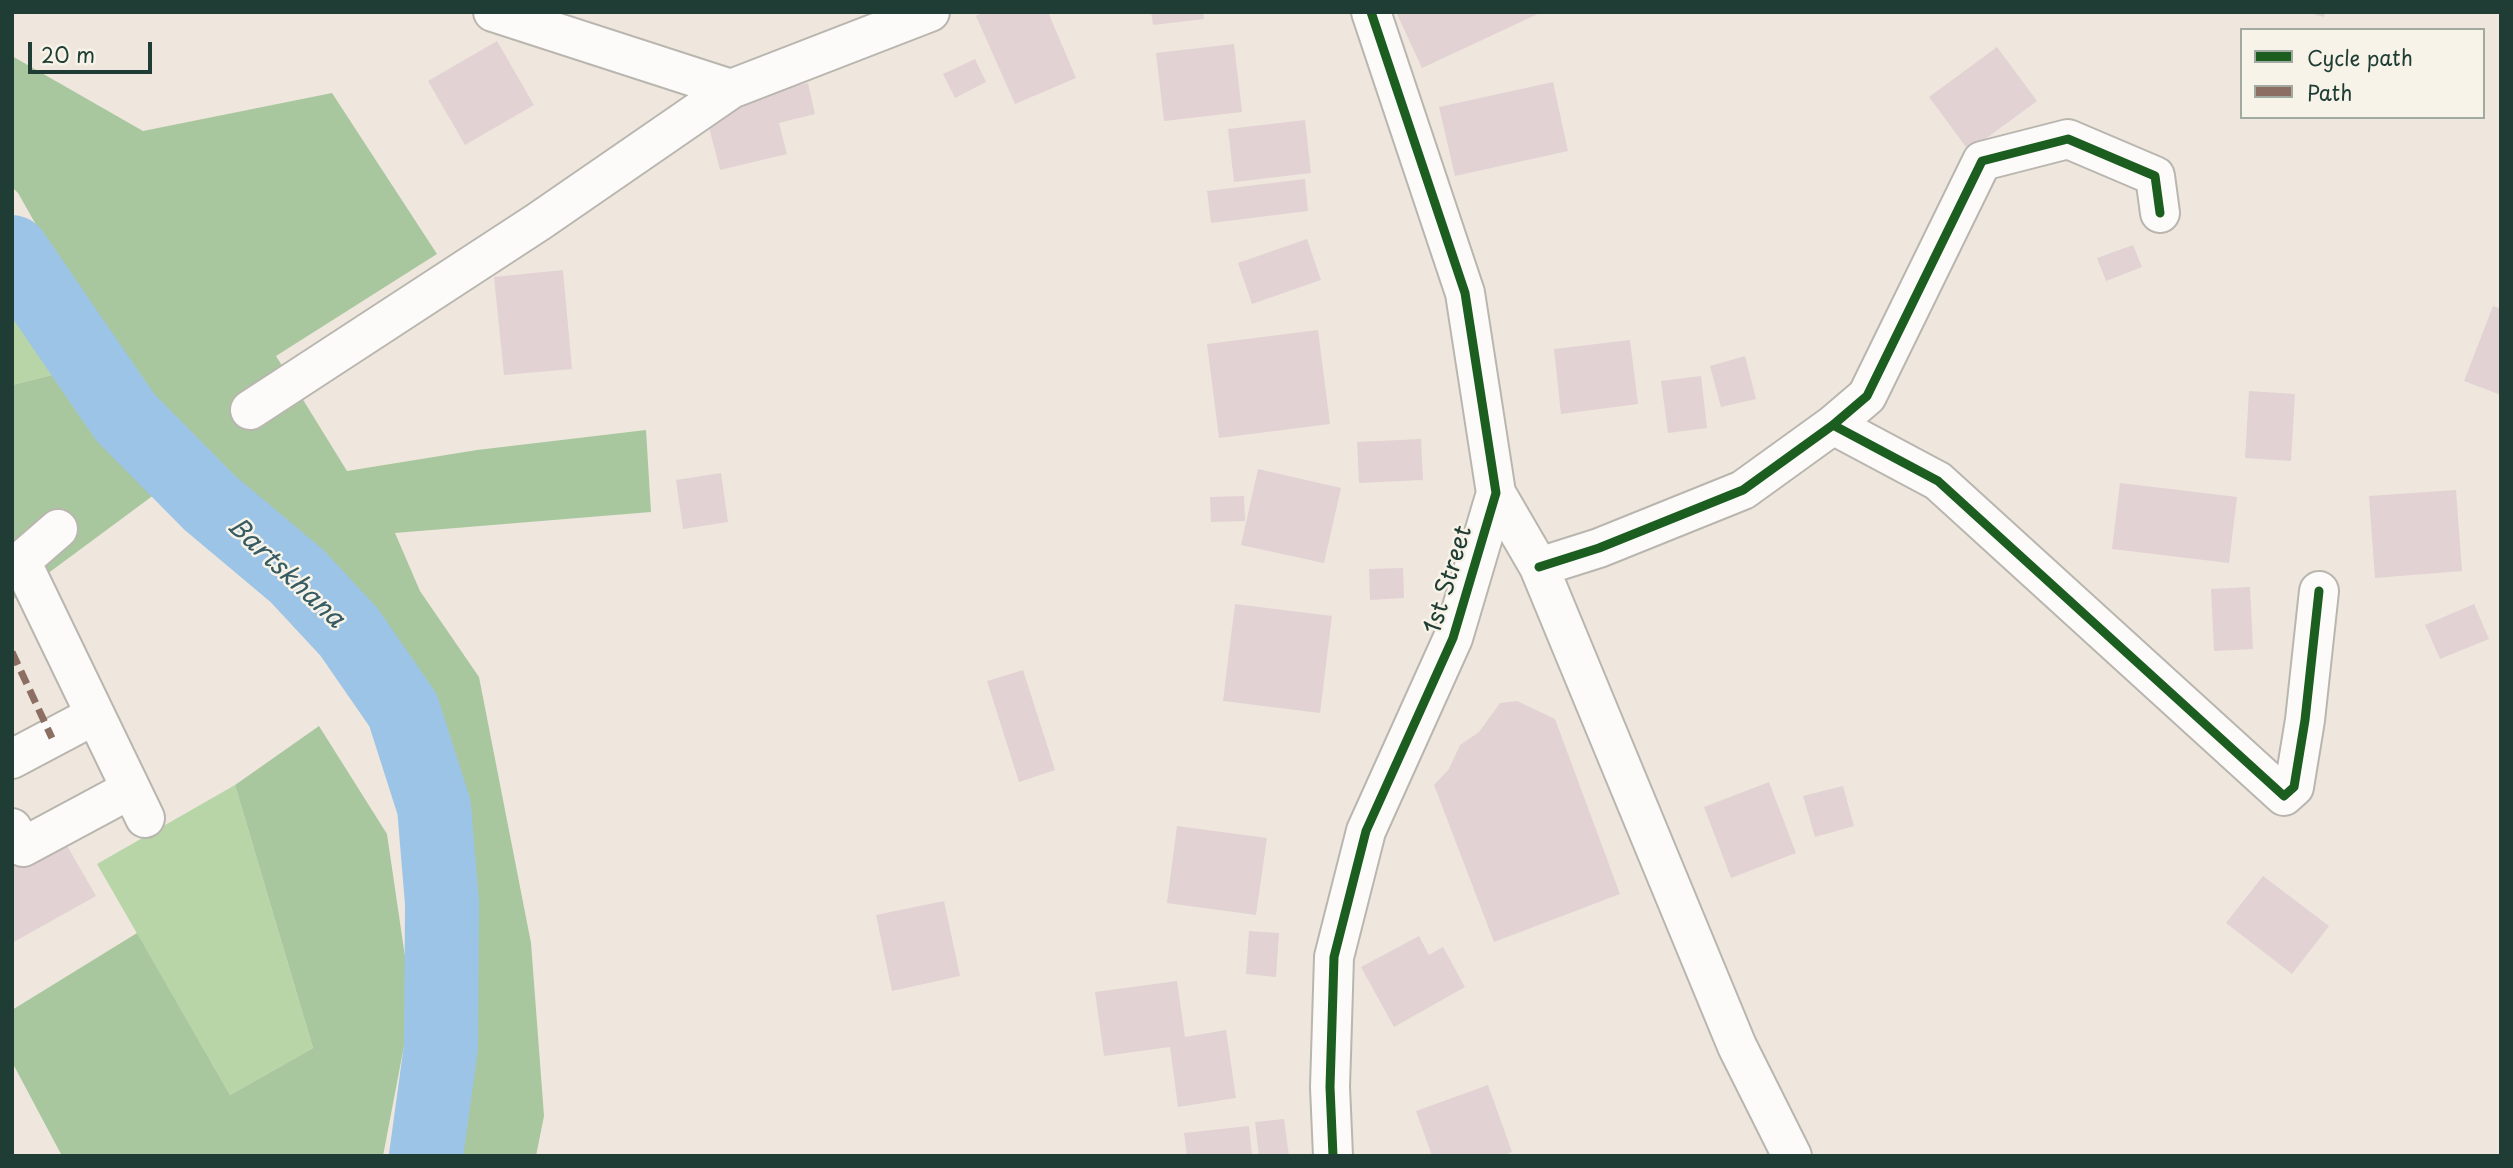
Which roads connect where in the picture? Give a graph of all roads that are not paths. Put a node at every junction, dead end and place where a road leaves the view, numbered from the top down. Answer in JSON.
{"nodes":[{"id":1,"x":493,"y":12,"type":"edge"},
{"id":2,"x":930,"y":12,"type":"edge"},
{"id":3,"x":1371,"y":12,"type":"edge"},
{"id":4,"x":731,"y":89,"type":"junction"},
{"id":5,"x":2160,"y":213,"type":"dead end"},
{"id":6,"x":250,"y":410,"type":"dead end"},
{"id":7,"x":1833,"y":425,"type":"junction"},
{"id":8,"x":1496,"y":493,"type":"junction"},
{"id":9,"x":58,"y":529,"type":"dead end"},
{"id":10,"x":17,"y":565,"type":"edge"},
{"id":11,"x":1539,"y":567,"type":"junction"},
{"id":12,"x":2319,"y":591,"type":"dead end"},
{"id":13,"x":95,"y":715,"type":"junction"},
{"id":14,"x":12,"y":759,"type":"edge"},
{"id":15,"x":12,"y":828,"type":"edge"},
{"id":16,"x":1333,"y":1156,"type":"edge"},
{"id":17,"x":1792,"y":1156,"type":"edge"}],
"edges":[{"from":1,"to":4,"type":"street"},
{"from":2,"to":4,"type":"street"},
{"from":3,"to":8,"type":"street","name":"1st Street"},
{"from":4,"to":6,"type":"street"},
{"from":5,"to":7,"type":"street"},
{"from":7,"to":11,"type":"street"},
{"from":7,"to":12,"type":"street"},
{"from":8,"to":11,"type":"street"},
{"from":8,"to":16,"type":"street","name":"1st Street"},
{"from":9,"to":10,"type":"street"},
{"from":10,"to":13,"type":"street"},
{"from":11,"to":17,"type":"street"},
{"from":13,"to":14,"type":"street"},
{"from":13,"to":15,"type":"street"}]}
